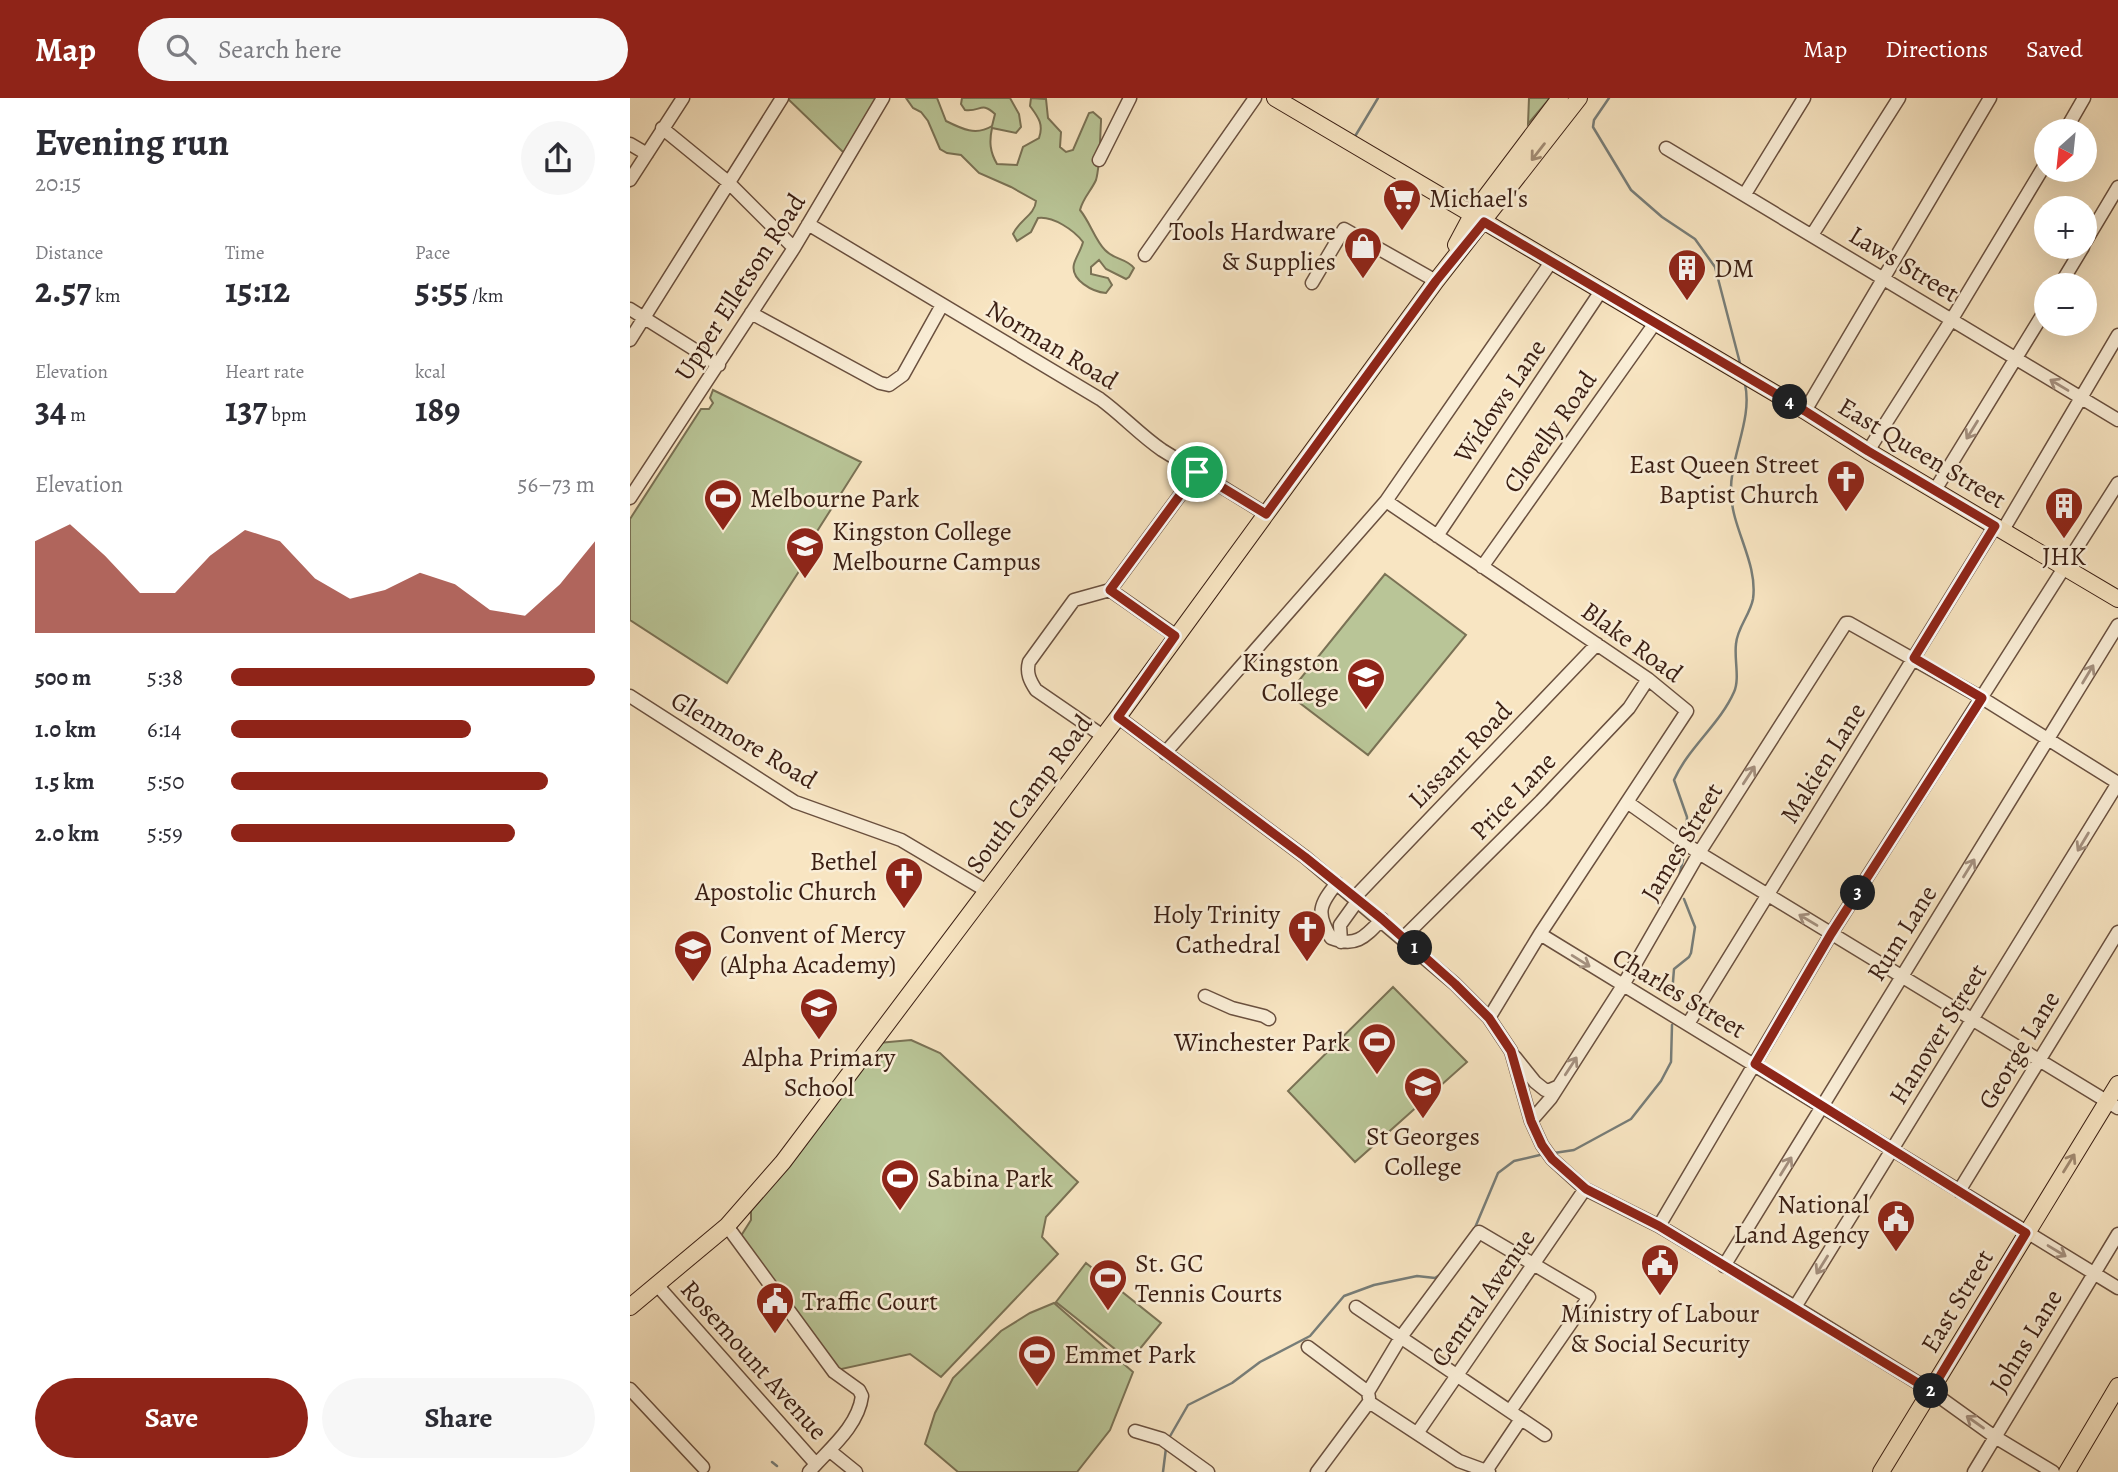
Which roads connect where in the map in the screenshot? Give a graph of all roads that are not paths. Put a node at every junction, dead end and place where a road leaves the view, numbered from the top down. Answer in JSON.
{"nodes":[{"id":1,"x":683,"y":98,"type":"edge"},
{"id":2,"x":782,"y":98,"type":"edge"},
{"id":3,"x":883,"y":98,"type":"edge"},
{"id":4,"x":1130,"y":98,"type":"edge"},
{"id":5,"x":1255,"y":98,"type":"edge"},
{"id":6,"x":1275,"y":98,"type":"edge"},
{"id":7,"x":1560,"y":98,"type":"edge"},
{"id":8,"x":1579,"y":98,"type":"edge"},
{"id":9,"x":1804,"y":98,"type":"edge"},
{"id":10,"x":1899,"y":98,"type":"edge"},
{"id":11,"x":1990,"y":98,"type":"edge"},
{"id":12,"x":2084,"y":98,"type":"edge"},
{"id":13,"x":1297,"y":104,"type":"edge"},
{"id":14,"x":2071,"y":119,"type":"edge"},
{"id":15,"x":662,"y":128,"type":"junction"},
{"id":16,"x":630,"y":145,"type":"edge"},
{"id":17,"x":1667,"y":148,"type":"dead end"},
{"id":18,"x":646,"y":154,"type":"junction"},
{"id":19,"x":1099,"y":160,"type":"dead end"},
{"id":20,"x":630,"y":180,"type":"edge"},
{"id":21,"x":2035,"y":182,"type":"edge"},
{"id":22,"x":728,"y":183,"type":"junction"},
{"id":23,"x":2118,"y":187,"type":"edge"},
{"id":24,"x":1745,"y":194,"type":"junction"},
{"id":25,"x":1478,"y":219,"type":"junction"},
{"id":26,"x":2097,"y":222,"type":"edge"},
{"id":27,"x":808,"y":224,"type":"junction"},
{"id":28,"x":1812,"y":235,"type":"junction"},
{"id":29,"x":794,"y":248,"type":"junction"},
{"id":30,"x":1145,"y":255,"type":"dead end"},
{"id":31,"x":1551,"y":262,"type":"junction"},
{"id":32,"x":1883,"y":277,"type":"junction"},
{"id":33,"x":1436,"y":281,"type":"junction"},
{"id":34,"x":1312,"y":283,"type":"dead end"},
{"id":35,"x":1601,"y":291,"type":"junction"},
{"id":36,"x":942,"y":305,"type":"junction"},
{"id":37,"x":630,"y":309,"type":"edge"},
{"id":38,"x":751,"y":313,"type":"junction"},
{"id":39,"x":644,"y":319,"type":"junction"},
{"id":40,"x":1952,"y":319,"type":"junction"},
{"id":41,"x":1655,"y":323,"type":"junction"},
{"id":42,"x":2034,"y":329,"type":"edge"},
{"id":43,"x":2118,"y":335,"type":"edge"},
{"id":44,"x":630,"y":340,"type":"edge"},
{"id":45,"x":2016,"y":359,"type":"junction"},
{"id":46,"x":719,"y":365,"type":"junction"},
{"id":47,"x":2081,"y":398,"type":"junction"},
{"id":48,"x":1805,"y":411,"type":"junction"},
{"id":49,"x":2118,"y":420,"type":"edge"},
{"id":50,"x":1868,"y":451,"type":"junction"},
{"id":51,"x":1197,"y":472,"type":"junction"},
{"id":52,"x":2118,"y":483,"type":"edge"},
{"id":53,"x":1934,"y":490,"type":"junction"},
{"id":54,"x":631,"y":492,"type":"edge"},
{"id":55,"x":1385,"y":501,"type":"junction"},
{"id":56,"x":1266,"y":514,"type":"junction"},
{"id":57,"x":1999,"y":528,"type":"junction"},
{"id":58,"x":1437,"y":536,"type":"junction"},
{"id":59,"x":1482,"y":567,"type":"junction"},
{"id":60,"x":2064,"y":568,"type":"junction"},
{"id":61,"x":1110,"y":590,"type":"junction"},
{"id":62,"x":2118,"y":599,"type":"edge"},
{"id":63,"x":2118,"y":625,"type":"edge"},
{"id":64,"x":1175,"y":636,"type":"junction"},
{"id":65,"x":1597,"y":644,"type":"junction"},
{"id":66,"x":1914,"y":658,"type":"junction"},
{"id":67,"x":1648,"y":679,"type":"junction"},
{"id":68,"x":630,"y":696,"type":"edge"},
{"id":69,"x":1982,"y":698,"type":"junction"},
{"id":70,"x":1118,"y":717,"type":"junction"},
{"id":71,"x":1103,"y":736,"type":"junction"},
{"id":72,"x":2049,"y":740,"type":"junction"},
{"id":73,"x":1165,"y":753,"type":"junction"},
{"id":74,"x":2118,"y":783,"type":"edge"},
{"id":75,"x":1627,"y":802,"type":"junction"},
{"id":76,"x":1699,"y":853,"type":"junction"},
{"id":77,"x":1337,"y":883,"type":"junction"},
{"id":78,"x":987,"y":891,"type":"junction"},
{"id":79,"x":1768,"y":895,"type":"junction"},
{"id":80,"x":1357,"y":899,"type":"junction"},
{"id":81,"x":1382,"y":919,"type":"junction"},
{"id":82,"x":1339,"y":925,"type":"junction"},
{"id":83,"x":1325,"y":928,"type":"junction"},
{"id":84,"x":2118,"y":932,"type":"edge"},
{"id":85,"x":1540,"y":934,"type":"junction"},
{"id":86,"x":1831,"y":934,"type":"junction"},
{"id":87,"x":1404,"y":938,"type":"junction"},
{"id":88,"x":1341,"y":942,"type":"junction"},
{"id":89,"x":1901,"y":978,"type":"junction"},
{"id":90,"x":1622,"y":987,"type":"junction"},
{"id":91,"x":1205,"y":996,"type":"dead end"},
{"id":92,"x":1489,"y":1018,"type":"junction"},
{"id":93,"x":1269,"y":1019,"type":"dead end"},
{"id":94,"x":1973,"y":1021,"type":"junction"},
{"id":95,"x":1688,"y":1024,"type":"junction"},
{"id":96,"x":1511,"y":1051,"type":"junction"},
{"id":97,"x":2039,"y":1061,"type":"junction"},
{"id":98,"x":1755,"y":1064,"type":"junction"},
{"id":99,"x":2118,"y":1084,"type":"edge"},
{"id":100,"x":1557,"y":1087,"type":"junction"},
{"id":101,"x":2113,"y":1105,"type":"edge"},
{"id":102,"x":1823,"y":1106,"type":"junction"},
{"id":103,"x":1531,"y":1121,"type":"junction"},
{"id":104,"x":1894,"y":1150,"type":"junction"},
{"id":105,"x":1586,"y":1189,"type":"junction"},
{"id":106,"x":1959,"y":1191,"type":"junction"},
{"id":107,"x":727,"y":1226,"type":"junction"},
{"id":108,"x":1659,"y":1226,"type":"junction"},
{"id":109,"x":2026,"y":1233,"type":"junction"},
{"id":110,"x":2118,"y":1234,"type":"edge"},
{"id":111,"x":1534,"y":1265,"type":"junction"},
{"id":112,"x":1724,"y":1266,"type":"junction"},
{"id":113,"x":2094,"y":1274,"type":"junction"},
{"id":114,"x":657,"y":1285,"type":"junction"},
{"id":115,"x":2118,"y":1288,"type":"edge"},
{"id":116,"x":630,"y":1307,"type":"edge"},
{"id":117,"x":1356,"y":1307,"type":"dead end"},
{"id":118,"x":1795,"y":1307,"type":"junction"},
{"id":119,"x":1401,"y":1337,"type":"junction"},
{"id":120,"x":1308,"y":1347,"type":"dead end"},
{"id":121,"x":1457,"y":1376,"type":"junction"},
{"id":122,"x":2118,"y":1386,"type":"edge"},
{"id":123,"x":630,"y":1390,"type":"edge"},
{"id":124,"x":1931,"y":1391,"type":"junction"},
{"id":125,"x":1369,"y":1397,"type":"junction"},
{"id":126,"x":1510,"y":1411,"type":"junction"},
{"id":127,"x":1521,"y":1419,"type":"junction"},
{"id":128,"x":1135,"y":1431,"type":"dead end"},
{"id":129,"x":1418,"y":1432,"type":"junction"},
{"id":130,"x":1545,"y":1435,"type":"dead end"},
{"id":131,"x":1995,"y":1437,"type":"junction"},
{"id":132,"x":830,"y":1451,"type":"junction"},
{"id":133,"x":1455,"y":1466,"type":"edge"},
{"id":134,"x":703,"y":1467,"type":"dead end"},
{"id":135,"x":813,"y":1468,"type":"edge"},
{"id":136,"x":1887,"y":1470,"type":"edge"},
{"id":137,"x":1488,"y":1471,"type":"edge"},
{"id":138,"x":856,"y":1472,"type":"edge"},
{"id":139,"x":1208,"y":1472,"type":"edge"},
{"id":140,"x":1317,"y":1472,"type":"edge"},
{"id":141,"x":1974,"y":1472,"type":"edge"},
{"id":142,"x":2053,"y":1472,"type":"edge"},
{"id":143,"x":2067,"y":1472,"type":"edge"}],
"edges":[{"from":1,"to":15,"type":"street"},
{"from":2,"to":22,"type":"street"},
{"from":3,"to":27,"type":"street","name":"Upper Elletson Road"},
{"from":4,"to":19,"type":"street"},
{"from":5,"to":30,"type":"street"},
{"from":6,"to":13,"type":"main road","name":"East Queen Street"},
{"from":7,"to":25,"type":"main road","name":"South Camp Road"},
{"from":8,"to":25,"type":"main road","name":"South Camp Road","one_way":true},
{"from":9,"to":24,"type":"street"},
{"from":10,"to":28,"type":"street"},
{"from":11,"to":32,"type":"street"},
{"from":12,"to":14,"type":"street"},
{"from":13,"to":25,"type":"main road","name":"East Queen Street"},
{"from":15,"to":18,"type":"street"},
{"from":15,"to":22,"type":"street"},
{"from":16,"to":18,"type":"street"},
{"from":17,"to":24,"type":"street","name":"Laws Street"},
{"from":18,"to":20,"type":"street"},
{"from":21,"to":40,"type":"street"},
{"from":22,"to":29,"type":"street"},
{"from":22,"to":39,"type":"street"},
{"from":23,"to":26,"type":"street"},
{"from":24,"to":28,"type":"street","name":"Laws Street"},
{"from":25,"to":31,"type":"main road","name":"East Queen Street"},
{"from":25,"to":33,"type":"main road","name":"South Camp Road"},
{"from":27,"to":29,"type":"street","name":"Upper Elletson Road"},
{"from":27,"to":36,"type":"street","name":"Norman Road"},
{"from":28,"to":32,"type":"street","name":"Laws Street"},
{"from":29,"to":38,"type":"street","name":"Upper Elletson Road"},
{"from":31,"to":35,"type":"main road","name":"East Queen Street"},
{"from":31,"to":55,"type":"street"},
{"from":32,"to":40,"type":"street","name":"Laws Street"},
{"from":32,"to":48,"type":"street"},
{"from":33,"to":34,"type":"street"},
{"from":33,"to":56,"type":"main road","name":"South Camp Road"},
{"from":35,"to":41,"type":"main road","name":"East Queen Street"},
{"from":35,"to":58,"type":"street","name":"Widows Lane"},
{"from":36,"to":38,"type":"street"},
{"from":36,"to":51,"type":"street","name":"Norman Road"},
{"from":37,"to":39,"type":"street"},
{"from":38,"to":46,"type":"street","name":"Upper Elletson Road"},
{"from":39,"to":44,"type":"street"},
{"from":39,"to":46,"type":"street"},
{"from":40,"to":45,"type":"street","name":"Laws Street"},
{"from":40,"to":50,"type":"street"},
{"from":41,"to":48,"type":"main road","name":"East Queen Street"},
{"from":41,"to":59,"type":"street","name":"Clovelly Road"},
{"from":42,"to":45,"type":"street"},
{"from":43,"to":47,"type":"street","name":"Makien Lane"},
{"from":47,"to":45,"type":"street","name":"Laws Street","one_way":true},
{"from":45,"to":53,"type":"street","one_way":true},
{"from":46,"to":54,"type":"street","name":"Upper Elletson Road"},
{"from":47,"to":49,"type":"street","name":"Laws Street"},
{"from":47,"to":57,"type":"street","name":"Makien Lane"},
{"from":48,"to":50,"type":"main road","name":"East Queen Street"},
{"from":50,"to":53,"type":"main road","name":"East Queen Street"},
{"from":51,"to":56,"type":"street","name":"Norman Road"},
{"from":51,"to":61,"type":"street"},
{"from":52,"to":60,"type":"street"},
{"from":53,"to":57,"type":"main road","name":"East Queen Street"},
{"from":55,"to":58,"type":"street","name":"Blake Road"},
{"from":55,"to":73,"type":"street"},
{"from":56,"to":64,"type":"main road","name":"South Camp Road"},
{"from":57,"to":60,"type":"main road","name":"East Queen Street"},
{"from":57,"to":66,"type":"street","name":"Makien Lane"},
{"from":58,"to":59,"type":"street","name":"Blake Road"},
{"from":59,"to":65,"type":"street","name":"Blake Road"},
{"from":60,"to":62,"type":"main road","name":"East Queen Street"},
{"from":60,"to":69,"type":"street"},
{"from":61,"to":64,"type":"street"},
{"from":61,"to":71,"type":"street"},
{"from":72,"to":63,"type":"street","name":"Rum Lane","one_way":true},
{"from":64,"to":70,"type":"main road","name":"South Camp Road"},
{"from":65,"to":67,"type":"street","name":"Blake Road"},
{"from":65,"to":80,"type":"street","name":"Lissant Road"},
{"from":66,"to":69,"type":"street"},
{"from":76,"to":66,"type":"street","name":"James Street","one_way":true},
{"from":66,"to":79,"type":"street","name":"Makien Lane"},
{"from":67,"to":75,"type":"street","name":"Blake Road"},
{"from":67,"to":87,"type":"street","name":"Price Lane"},
{"from":68,"to":78,"type":"street","name":"Glenmore Road"},
{"from":69,"to":72,"type":"street"},
{"from":69,"to":86,"type":"street"},
{"from":70,"to":71,"type":"main road","name":"South Camp Road"},
{"from":70,"to":73,"type":"street"},
{"from":71,"to":78,"type":"main road","name":"South Camp Road"},
{"from":72,"to":74,"type":"street"},
{"from":89,"to":72,"type":"street","name":"Rum Lane","one_way":true},
{"from":73,"to":77,"type":"street"},
{"from":74,"to":94,"type":"street","name":"Hanover Street","one_way":true},
{"from":75,"to":76,"type":"street"},
{"from":75,"to":85,"type":"street","name":"Blake Road"},
{"from":76,"to":79,"type":"street"},
{"from":76,"to":90,"type":"street","name":"James Street"},
{"from":77,"to":80,"type":"street"},
{"from":77,"to":83,"type":"street"},
{"from":78,"to":107,"type":"main road","name":"South Camp Road"},
{"from":86,"to":79,"type":"street","one_way":true},
{"from":79,"to":95,"type":"street","name":"Makien Lane"},
{"from":80,"to":81,"type":"street"},
{"from":80,"to":82,"type":"street","name":"Lissant Road"},
{"from":81,"to":87,"type":"street"},
{"from":81,"to":88,"type":"street"},
{"from":82,"to":83,"type":"street"},
{"from":82,"to":88,"type":"street"},
{"from":83,"to":88,"type":"street"},
{"from":84,"to":97,"type":"street","name":"George Lane"},
{"from":85,"to":90,"type":"street","name":"Charles Street","one_way":true},
{"from":85,"to":92,"type":"street","name":"Blake Road"},
{"from":86,"to":89,"type":"street"},
{"from":86,"to":98,"type":"street"},
{"from":87,"to":92,"type":"street"},
{"from":89,"to":94,"type":"street"},
{"from":89,"to":102,"type":"street","name":"Rum Lane"},
{"from":90,"to":95,"type":"street","name":"Charles Street"},
{"from":100,"to":90,"type":"street","name":"James Street","one_way":true},
{"from":91,"to":93,"type":"street"},
{"from":92,"to":96,"type":"street"},
{"from":94,"to":97,"type":"street"},
{"from":94,"to":104,"type":"street","name":"Hanover Street"},
{"from":95,"to":98,"type":"street","name":"Charles Street"},
{"from":96,"to":100,"type":"street"},
{"from":96,"to":103,"type":"street"},
{"from":97,"to":101,"type":"street"},
{"from":97,"to":106,"type":"street","name":"George Lane"},
{"from":98,"to":102,"type":"street","name":"Charles Street"},
{"from":98,"to":108,"type":"street"},
{"from":99,"to":101,"type":"main road","name":"East Street"},
{"from":100,"to":103,"type":"street","name":"James Street"},
{"from":109,"to":101,"type":"main road","name":"East Street","one_way":true},
{"from":102,"to":104,"type":"street","name":"Charles Street"},
{"from":112,"to":102,"type":"street","name":"Rum Lane","one_way":true},
{"from":103,"to":105,"type":"street"},
{"from":104,"to":106,"type":"street","name":"Charles Street"},
{"from":104,"to":118,"type":"street","name":"Hanover Street","one_way":true},
{"from":105,"to":108,"type":"street"},
{"from":105,"to":111,"type":"street","name":"Central Avenue"},
{"from":106,"to":109,"type":"street","name":"Charles Street"},
{"from":107,"to":114,"type":"main road","name":"South Camp Road"},
{"from":107,"to":132,"type":"street"},
{"from":108,"to":112,"type":"street"},
{"from":109,"to":113,"type":"street","name":"Charles Street","one_way":true},
{"from":109,"to":124,"type":"main road","name":"East Street"},
{"from":110,"to":113,"type":"street","name":"Johns Lane"},
{"from":111,"to":119,"type":"street"},
{"from":111,"to":121,"type":"street","name":"Central Avenue"},
{"from":111,"to":126,"type":"street"},
{"from":112,"to":118,"type":"street"},
{"from":113,"to":115,"type":"street","name":"Charles Street"},
{"from":113,"to":131,"type":"street","name":"Johns Lane"},
{"from":114,"to":116,"type":"main road","name":"South Camp Road"},
{"from":114,"to":135,"type":"street","name":"Rosemount Avenue"},
{"from":117,"to":119,"type":"street"},
{"from":118,"to":124,"type":"street"},
{"from":119,"to":121,"type":"street"},
{"from":119,"to":125,"type":"street"},
{"from":120,"to":125,"type":"street"},
{"from":121,"to":126,"type":"street"},
{"from":121,"to":129,"type":"street","name":"Central Avenue"},
{"from":122,"to":143,"type":"main road"},
{"from":123,"to":134,"type":"street"},
{"from":131,"to":124,"type":"street","one_way":true},
{"from":124,"to":136,"type":"main road","name":"East Street"},
{"from":125,"to":129,"type":"street"},
{"from":125,"to":140,"type":"street"},
{"from":126,"to":127,"type":"street"},
{"from":127,"to":130,"type":"street"},
{"from":127,"to":137,"type":"street"},
{"from":128,"to":139,"type":"street"},
{"from":129,"to":133,"type":"street"},
{"from":131,"to":141,"type":"street","name":"Johns Lane"},
{"from":131,"to":142,"type":"street"},
{"from":132,"to":135,"type":"street"},
{"from":132,"to":138,"type":"street"},
{"from":133,"to":137,"type":"street"}]}
